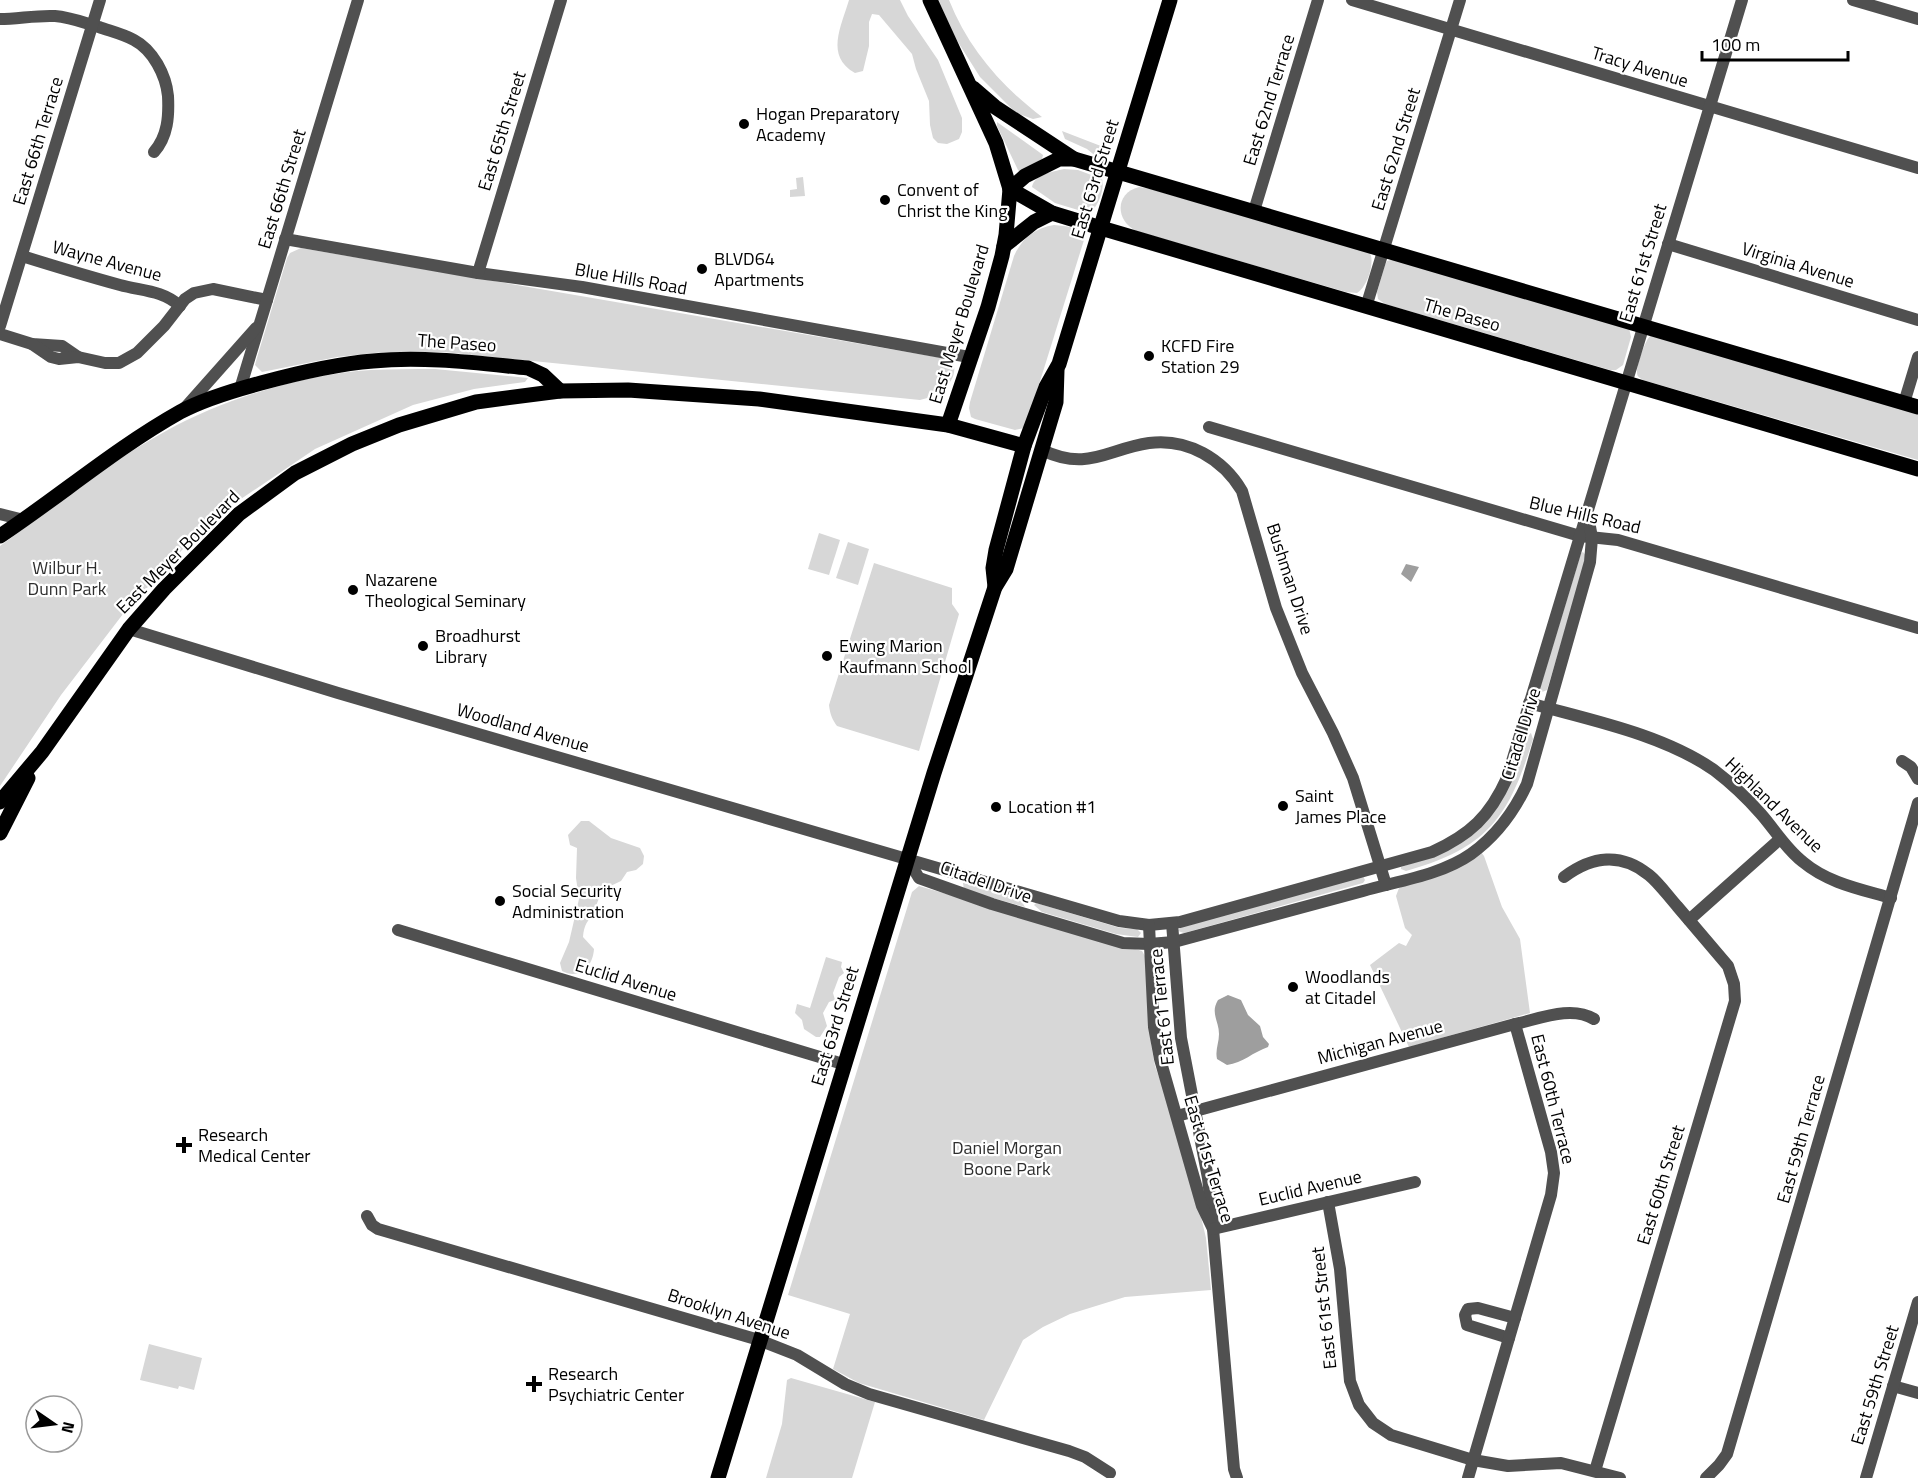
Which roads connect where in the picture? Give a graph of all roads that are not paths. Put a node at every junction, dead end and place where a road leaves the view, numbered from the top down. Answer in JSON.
{"nodes":[{"id":1,"x":100,"y":0,"type":"edge"},
{"id":2,"x":358,"y":0,"type":"edge"},
{"id":3,"x":561,"y":0,"type":"edge"},
{"id":4,"x":930,"y":0,"type":"edge"},
{"id":5,"x":1170,"y":0,"type":"edge"},
{"id":6,"x":1318,"y":0,"type":"edge"},
{"id":7,"x":1352,"y":0,"type":"edge"},
{"id":8,"x":1460,"y":0,"type":"edge"},
{"id":9,"x":1742,"y":0,"type":"edge"},
{"id":10,"x":1853,"y":0,"type":"edge"},
{"id":11,"x":0,"y":18,"type":"edge"},
{"id":12,"x":1918,"y":19,"type":"edge"},
{"id":13,"x":92,"y":25,"type":"junction"},
{"id":14,"x":1451,"y":29,"type":"junction"},
{"id":15,"x":970,"y":86,"type":"junction"},
{"id":16,"x":1709,"y":106,"type":"junction"},
{"id":17,"x":154,"y":152,"type":"dead end"},
{"id":18,"x":1074,"y":159,"type":"junction"},
{"id":19,"x":1918,"y":168,"type":"edge"},
{"id":20,"x":1118,"y":171,"type":"junction"},
{"id":21,"x":1010,"y":189,"type":"junction"},
{"id":22,"x":1254,"y":211,"type":"junction"},
{"id":23,"x":1052,"y":213,"type":"junction"},
{"id":24,"x":1101,"y":228,"type":"junction"},
{"id":25,"x":285,"y":239,"type":"junction"},
{"id":26,"x":1668,"y":244,"type":"junction"},
{"id":27,"x":1004,"y":246,"type":"junction"},
{"id":28,"x":1384,"y":250,"type":"junction"},
{"id":29,"x":22,"y":256,"type":"junction"},
{"id":30,"x":478,"y":273,"type":"junction"},
{"id":31,"x":267,"y":300,"type":"junction"},
{"id":32,"x":180,"y":306,"type":"junction"},
{"id":33,"x":1366,"y":307,"type":"junction"},
{"id":34,"x":1918,"y":320,"type":"edge"},
{"id":35,"x":259,"y":325,"type":"junction"},
{"id":36,"x":0,"y":326,"type":"edge"},
{"id":37,"x":1643,"y":326,"type":"junction"},
{"id":38,"x":0,"y":334,"type":"edge"},
{"id":39,"x":969,"y":357,"type":"junction"},
{"id":40,"x":1918,"y":357,"type":"edge"},
{"id":41,"x":1057,"y":370,"type":"junction"},
{"id":42,"x":1626,"y":383,"type":"junction"},
{"id":43,"x":1046,"y":387,"type":"junction"},
{"id":44,"x":240,"y":389,"type":"junction"},
{"id":45,"x":561,"y":391,"type":"junction"},
{"id":46,"x":1911,"y":405,"type":"edge"},
{"id":47,"x":182,"y":411,"type":"junction"},
{"id":48,"x":948,"y":425,"type":"junction"},
{"id":49,"x":1209,"y":427,"type":"dead end"},
{"id":50,"x":1024,"y":446,"type":"junction"},
{"id":51,"x":1042,"y":450,"type":"junction"},
{"id":52,"x":1918,"y":469,"type":"edge"},
{"id":53,"x":0,"y":514,"type":"edge"},
{"id":54,"x":1022,"y":515,"type":"junction"},
{"id":55,"x":24,"y":520,"type":"junction"},
{"id":56,"x":0,"y":536,"type":"edge"},
{"id":57,"x":1586,"y":537,"type":"junction"},
{"id":58,"x":995,"y":587,"type":"junction"},
{"id":59,"x":1918,"y":628,"type":"edge"},
{"id":60,"x":129,"y":629,"type":"junction"},
{"id":61,"x":1529,"y":703,"type":"junction"},
{"id":62,"x":1548,"y":708,"type":"junction"},
{"id":63,"x":42,"y":752,"type":"junction"},
{"id":64,"x":1902,"y":761,"type":"dead end"},
{"id":65,"x":1918,"y":779,"type":"edge"},
{"id":66,"x":0,"y":802,"type":"edge"},
{"id":67,"x":1918,"y":803,"type":"edge"},
{"id":68,"x":0,"y":833,"type":"edge"},
{"id":69,"x":1780,"y":839,"type":"junction"},
{"id":70,"x":907,"y":858,"type":"junction"},
{"id":71,"x":1380,"y":866,"type":"junction"},
{"id":72,"x":1564,"y":877,"type":"dead end"},
{"id":73,"x":1386,"y":885,"type":"junction"},
{"id":74,"x":1891,"y":898,"type":"junction"},
{"id":75,"x":1689,"y":920,"type":"junction"},
{"id":76,"x":1172,"y":923,"type":"junction"},
{"id":77,"x":1149,"y":925,"type":"junction"},
{"id":78,"x":398,"y":930,"type":"dead end"},
{"id":79,"x":1174,"y":942,"type":"junction"},
{"id":80,"x":1149,"y":944,"type":"junction"},
{"id":81,"x":1594,"y":1019,"type":"dead end"},
{"id":82,"x":1515,"y":1024,"type":"junction"},
{"id":83,"x":843,"y":1064,"type":"junction"},
{"id":84,"x":1195,"y":1111,"type":"junction"},
{"id":85,"x":1177,"y":1116,"type":"junction"},
{"id":86,"x":1415,"y":1182,"type":"dead end"},
{"id":87,"x":1328,"y":1202,"type":"junction"},
{"id":88,"x":367,"y":1215,"type":"dead end"},
{"id":89,"x":1213,"y":1229,"type":"junction"},
{"id":90,"x":1918,"y":1302,"type":"edge"},
{"id":91,"x":1515,"y":1318,"type":"junction"},
{"id":92,"x":1509,"y":1338,"type":"junction"},
{"id":93,"x":759,"y":1340,"type":"junction"},
{"id":94,"x":1893,"y":1386,"type":"junction"},
{"id":95,"x":1918,"y":1393,"type":"edge"},
{"id":96,"x":1473,"y":1460,"type":"junction"},
{"id":97,"x":1595,"y":1471,"type":"junction"},
{"id":98,"x":1110,"y":1473,"type":"dead end"},
{"id":99,"x":1237,"y":1477,"type":"edge"},
{"id":100,"x":718,"y":1478,"type":"edge"},
{"id":101,"x":1468,"y":1478,"type":"edge"},
{"id":102,"x":1620,"y":1478,"type":"edge"},
{"id":103,"x":1706,"y":1478,"type":"edge"},
{"id":104,"x":1866,"y":1478,"type":"edge"}],
"edges":[{"from":1,"to":13,"type":"street","name":"East 66th Terrace"},
{"from":2,"to":25,"type":"street","name":"East 66th Street"},
{"from":3,"to":30,"type":"street","name":"East 65th Street"},
{"from":4,"to":15,"type":"main road","name":"East Meyer Boulevard"},
{"from":5,"to":20,"type":"main road","name":"East 63rd Street"},
{"from":6,"to":22,"type":"street","name":"East 62nd Terrace"},
{"from":7,"to":14,"type":"street","name":"Tracy Avenue"},
{"from":8,"to":14,"type":"street","name":"East 62nd Street"},
{"from":9,"to":16,"type":"street","name":"East 61st Street"},
{"from":10,"to":12,"type":"street"},
{"from":11,"to":13,"type":"street"},
{"from":13,"to":17,"type":"street"},
{"from":13,"to":29,"type":"street","name":"East 66th Terrace"},
{"from":14,"to":16,"type":"street","name":"Tracy Avenue"},
{"from":14,"to":28,"type":"street","name":"East 62nd Street"},
{"from":15,"to":18,"type":"main road"},
{"from":15,"to":21,"type":"main road","name":"East Meyer Boulevard"},
{"from":16,"to":19,"type":"street","name":"Tracy Avenue"},
{"from":16,"to":26,"type":"street","name":"East 61st Street"},
{"from":18,"to":20,"type":"main road"},
{"from":18,"to":21,"type":"main road"},
{"from":20,"to":22,"type":"main road"},
{"from":20,"to":24,"type":"main road","name":"East 63rd Street"},
{"from":21,"to":23,"type":"main road","name":"The Paseo"},
{"from":21,"to":27,"type":"main road","name":"East Meyer Boulevard"},
{"from":22,"to":28,"type":"main road"},
{"from":23,"to":24,"type":"main road","name":"The Paseo"},
{"from":23,"to":27,"type":"main road"},
{"from":24,"to":33,"type":"main road","name":"The Paseo"},
{"from":24,"to":41,"type":"main road","name":"East 63rd Street"},
{"from":25,"to":30,"type":"street","name":"Blue Hills Road"},
{"from":25,"to":31,"type":"street","name":"East 66th Street"},
{"from":26,"to":34,"type":"street","name":"Virginia Avenue"},
{"from":26,"to":37,"type":"street","name":"East 61st Street"},
{"from":27,"to":39,"type":"main road","name":"East Meyer Boulevard"},
{"from":28,"to":33,"type":"street","name":"East 62nd Street"},
{"from":28,"to":37,"type":"main road"},
{"from":29,"to":32,"type":"street","name":"Wayne Avenue"},
{"from":29,"to":36,"type":"street","name":"East 66th Terrace"},
{"from":30,"to":39,"type":"street","name":"Blue Hills Road"},
{"from":31,"to":32,"type":"street"},
{"from":31,"to":35,"type":"street","name":"East 66th Street"},
{"from":32,"to":38,"type":"street"},
{"from":33,"to":42,"type":"main road","name":"The Paseo"},
{"from":35,"to":44,"type":"street","name":"East 66th Street"},
{"from":35,"to":47,"type":"street"},
{"from":37,"to":42,"type":"street","name":"East 61st Street"},
{"from":37,"to":46,"type":"main road"},
{"from":39,"to":48,"type":"main road","name":"East Meyer Boulevard"},
{"from":40,"to":46,"type":"street"},
{"from":41,"to":43,"type":"main road","name":"East 63rd Street"},
{"from":41,"to":51,"type":"main road","name":"East 63rd Street"},
{"from":42,"to":52,"type":"main road","name":"The Paseo"},
{"from":42,"to":57,"type":"street","name":"East 61st Street"},
{"from":43,"to":50,"type":"main road","name":"East 63rd Street"},
{"from":43,"to":51,"type":"main road"},
{"from":44,"to":45,"type":"main road","name":"The Paseo"},
{"from":44,"to":47,"type":"main road","name":"The Paseo"},
{"from":45,"to":48,"type":"main road"},
{"from":45,"to":60,"type":"main road","name":"East Meyer Boulevard"},
{"from":47,"to":55,"type":"main road","name":"The Paseo"},
{"from":48,"to":50,"type":"main road"},
{"from":49,"to":57,"type":"street","name":"Blue Hills Road"},
{"from":50,"to":54,"type":"main road"},
{"from":50,"to":58,"type":"main road","name":"East 63rd Street"},
{"from":51,"to":54,"type":"main road","name":"East 63rd Street"},
{"from":51,"to":71,"type":"street","name":"Bushman Drive"},
{"from":53,"to":55,"type":"street"},
{"from":54,"to":58,"type":"main road","name":"East 63rd Street"},
{"from":55,"to":56,"type":"main road","name":"The Paseo"},
{"from":57,"to":59,"type":"street","name":"Blue Hills Road"},
{"from":57,"to":61,"type":"street","name":"Citadel Drive"},
{"from":57,"to":62,"type":"street","name":"Citadel Drive"},
{"from":58,"to":70,"type":"main road","name":"East 63rd Street"},
{"from":60,"to":63,"type":"main road","name":"East Meyer Boulevard"},
{"from":60,"to":70,"type":"street","name":"Woodland Avenue"},
{"from":61,"to":62,"type":"street","name":"Highland Avenue"},
{"from":61,"to":71,"type":"street","name":"Citadel Drive"},
{"from":62,"to":69,"type":"street","name":"Highland Avenue"},
{"from":62,"to":73,"type":"street","name":"Citadel Drive"},
{"from":63,"to":66,"type":"main road","name":"East Meyer Boulevard"},
{"from":63,"to":68,"type":"main road","name":"East Meyer Boulevard"},
{"from":64,"to":65,"type":"street"},
{"from":67,"to":74,"type":"street","name":"East 59th Terrace"},
{"from":69,"to":74,"type":"street","name":"Highland Avenue"},
{"from":69,"to":75,"type":"street"},
{"from":70,"to":77,"type":"street","name":"Citadel Drive"},
{"from":70,"to":80,"type":"street","name":"Citadel Drive"},
{"from":70,"to":83,"type":"main road","name":"East 63rd Street"},
{"from":71,"to":73,"type":"street","name":"Bushman Drive"},
{"from":71,"to":76,"type":"street","name":"Citadel Drive"},
{"from":72,"to":75,"type":"street"},
{"from":73,"to":79,"type":"street","name":"Citadel Drive"},
{"from":74,"to":103,"type":"street","name":"East 59th Terrace"},
{"from":75,"to":97,"type":"street","name":"East 60th Street"},
{"from":76,"to":77,"type":"street","name":"Citadel Drive"},
{"from":76,"to":79,"type":"street","name":"East 61 Terrace"},
{"from":77,"to":80,"type":"street","name":"East 61st Terrace"},
{"from":78,"to":83,"type":"street","name":"Euclid Avenue"},
{"from":79,"to":80,"type":"street","name":"Citadel Drive"},
{"from":79,"to":84,"type":"street","name":"East 61 Terrace"},
{"from":80,"to":85,"type":"street","name":"East 61st Terrace"},
{"from":81,"to":82,"type":"street","name":"Michigan Avenue"},
{"from":82,"to":84,"type":"street","name":"Michigan Avenue"},
{"from":82,"to":91,"type":"street","name":"East 60th Terrace"},
{"from":83,"to":93,"type":"main road","name":"East 63rd Street"},
{"from":84,"to":85,"type":"street","name":"Michigan Avenue"},
{"from":84,"to":89,"type":"street","name":"East 61 Terrace"},
{"from":85,"to":89,"type":"street","name":"East 61st Terrace"},
{"from":86,"to":87,"type":"street","name":"Euclid Avenue"},
{"from":87,"to":89,"type":"street","name":"Euclid Avenue"},
{"from":87,"to":96,"type":"street","name":"East 61st Street"},
{"from":88,"to":93,"type":"street","name":"Brooklyn Avenue"},
{"from":89,"to":99,"type":"street","name":"East 61st Terrace"},
{"from":90,"to":94,"type":"street","name":"East 59th Street"},
{"from":91,"to":92,"type":"street","name":"East 60th Terrace"},
{"from":91,"to":92,"type":"street"},
{"from":92,"to":96,"type":"street"},
{"from":93,"to":98,"type":"street","name":"Brooklyn Avenue"},
{"from":93,"to":100,"type":"main road","name":"East 63rd Street"},
{"from":94,"to":95,"type":"street"},
{"from":94,"to":104,"type":"street","name":"East 59th Street"},
{"from":96,"to":97,"type":"street"},
{"from":96,"to":101,"type":"street"},
{"from":97,"to":102,"type":"street"}]}
